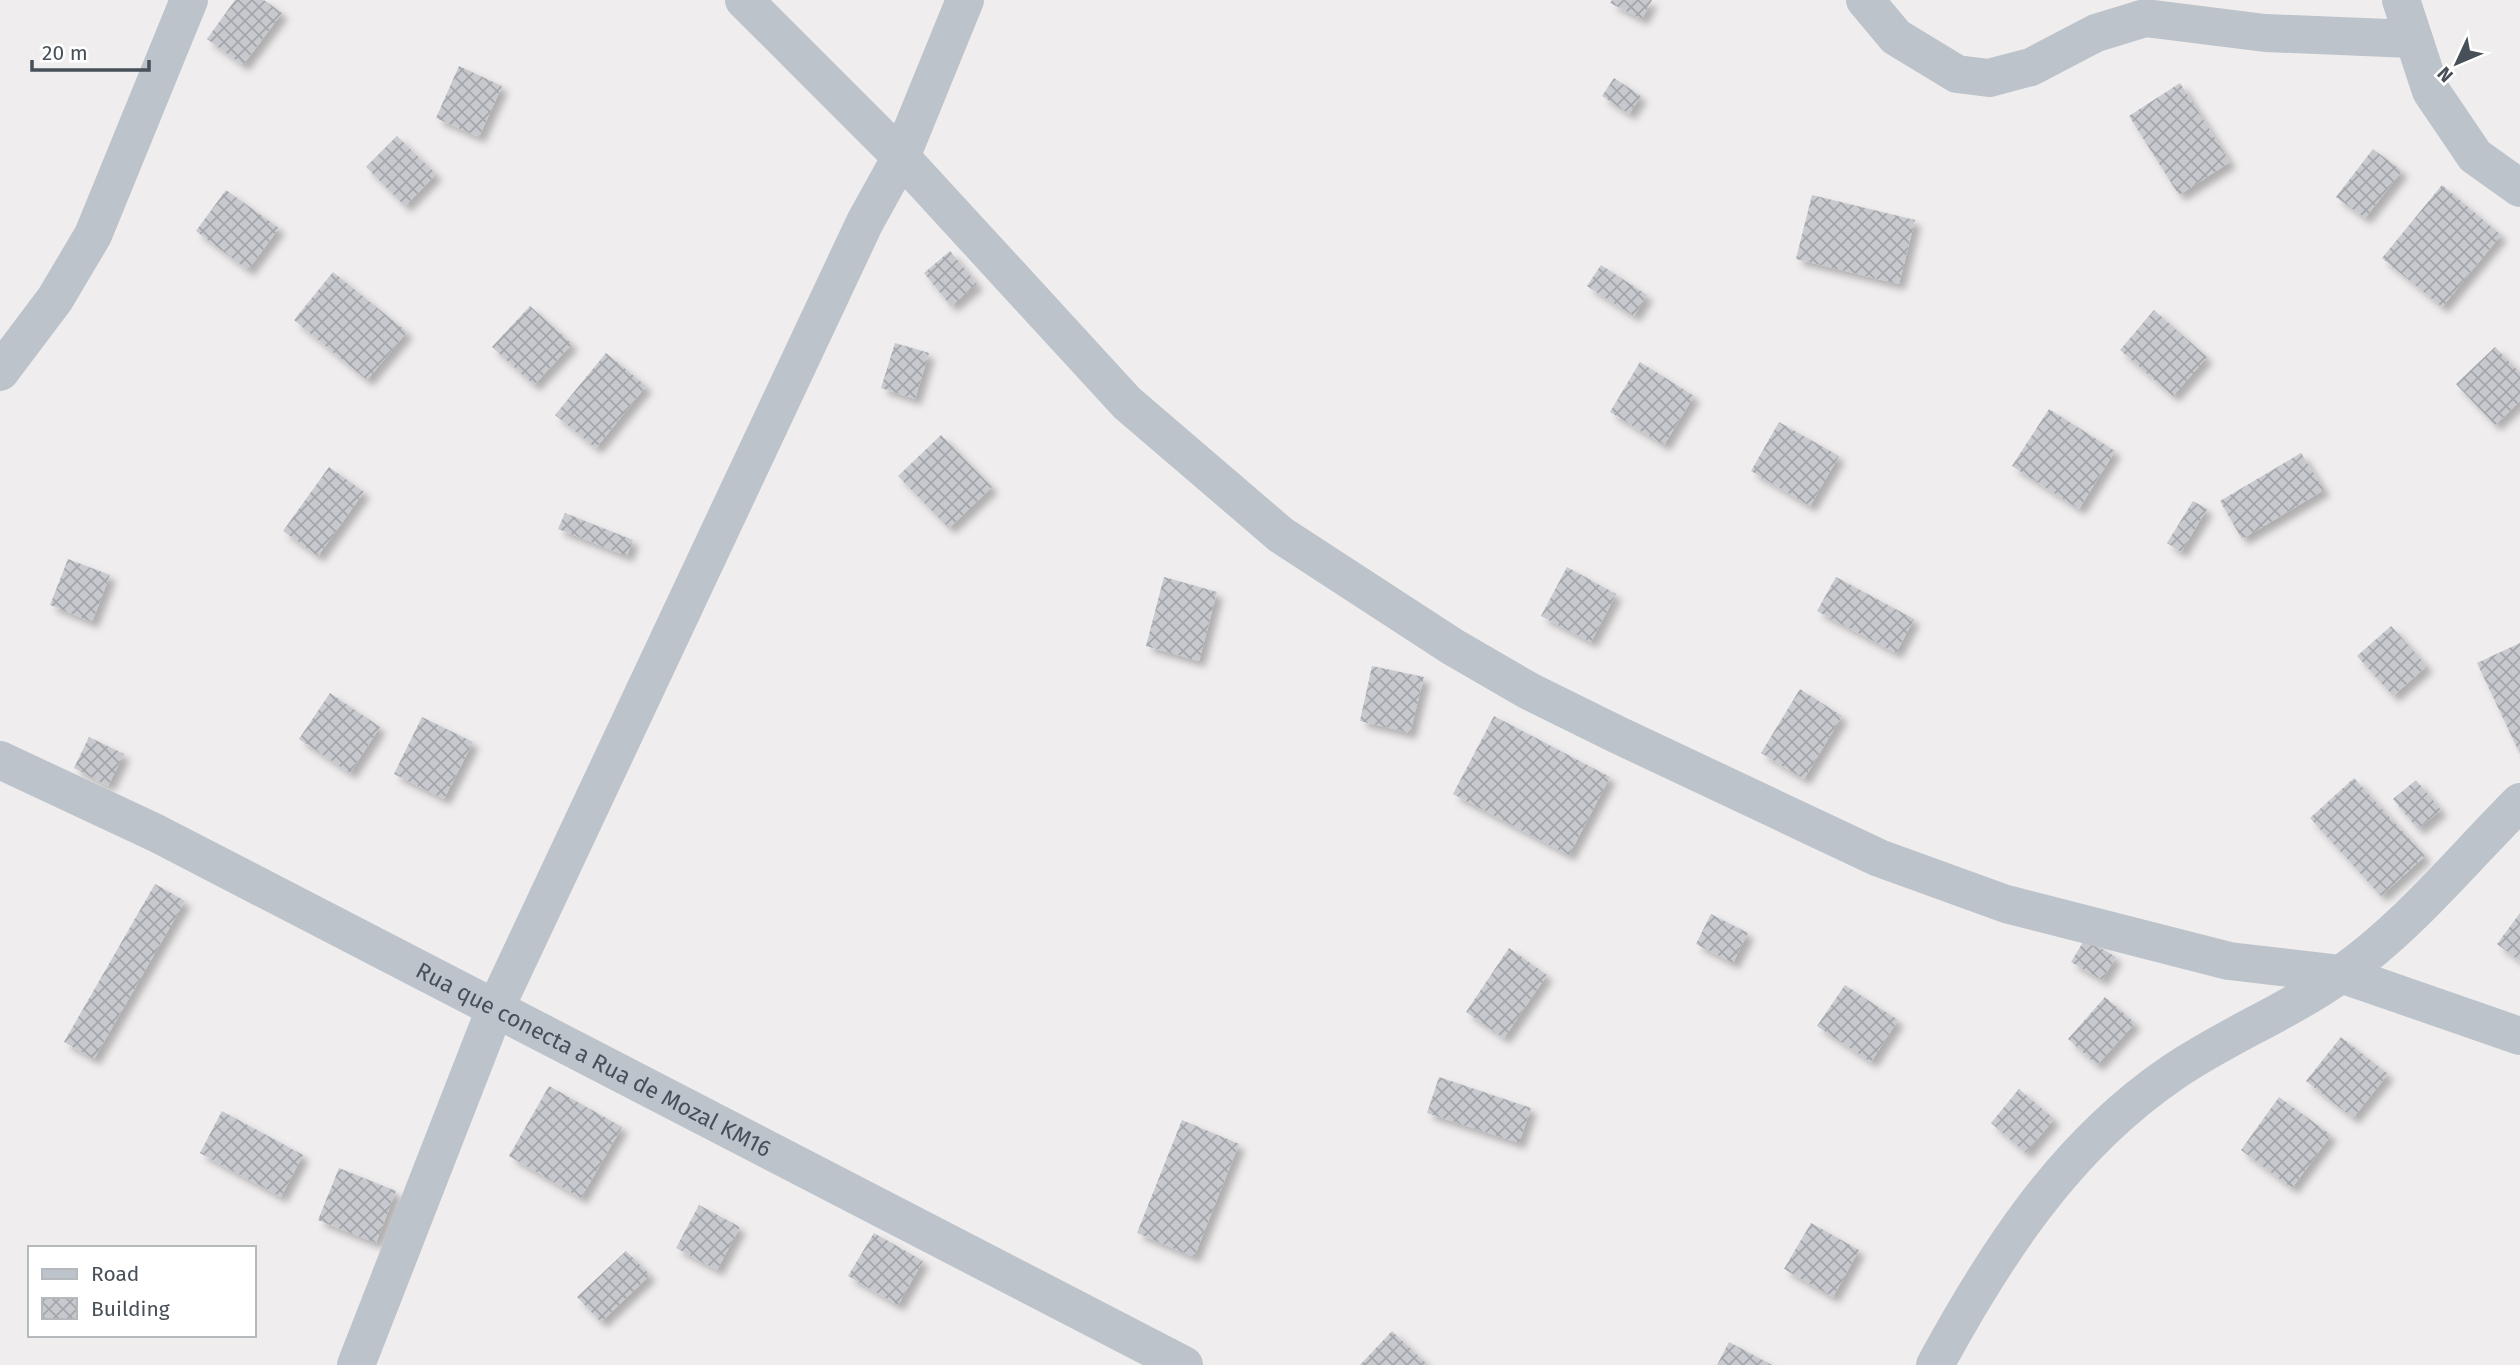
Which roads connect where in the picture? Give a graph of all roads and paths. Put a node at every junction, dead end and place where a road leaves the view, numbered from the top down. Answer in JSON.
{"nodes":[{"id":1,"x":189,"y":0,"type":"edge"},
{"id":2,"x":744,"y":0,"type":"edge"},
{"id":3,"x":965,"y":0,"type":"edge"},
{"id":4,"x":1865,"y":0,"type":"edge"},
{"id":5,"x":2401,"y":0,"type":"edge"},
{"id":6,"x":2412,"y":39,"type":"junction"},
{"id":7,"x":901,"y":157,"type":"junction"},
{"id":8,"x":2520,"y":188,"type":"edge"},
{"id":9,"x":0,"y":372,"type":"edge"},
{"id":10,"x":0,"y":760,"type":"edge"},
{"id":11,"x":2520,"y":802,"type":"edge"},
{"id":12,"x":2341,"y":974,"type":"junction"},
{"id":13,"x":495,"y":1009,"type":"junction"},
{"id":14,"x":2520,"y":1036,"type":"edge"},
{"id":15,"x":356,"y":1365,"type":"edge"},
{"id":16,"x":1184,"y":1365,"type":"edge"},
{"id":17,"x":1935,"y":1365,"type":"edge"}],
"edges":[{"from":1,"to":9,"type":"street"},
{"from":2,"to":7,"type":"street"},
{"from":3,"to":7,"type":"street"},
{"from":4,"to":6,"type":"street"},
{"from":5,"to":6,"type":"street"},
{"from":6,"to":8,"type":"street"},
{"from":7,"to":12,"type":"street"},
{"from":7,"to":13,"type":"street"},
{"from":10,"to":13,"type":"street","name":"Rua que conecta a Rua de Mozal KM16"},
{"from":11,"to":12,"type":"street"},
{"from":12,"to":14,"type":"street"},
{"from":12,"to":17,"type":"street"},
{"from":13,"to":15,"type":"street"},
{"from":13,"to":16,"type":"street","name":"Rua que conecta a Rua de Mozal KM16"}]}
